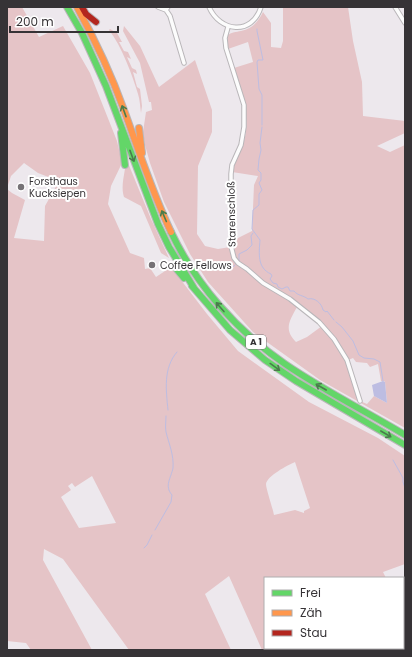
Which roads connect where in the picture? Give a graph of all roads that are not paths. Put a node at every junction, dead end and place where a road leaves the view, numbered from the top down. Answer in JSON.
{"nodes":[{"id":1,"x":67,"y":7,"type":"edge"},
{"id":2,"x":77,"y":7,"type":"edge"},
{"id":3,"x":82,"y":7,"type":"edge"},
{"id":4,"x":158,"y":7,"type":"edge"},
{"id":5,"x":209,"y":7,"type":"edge"},
{"id":6,"x":261,"y":7,"type":"edge"},
{"id":7,"x":395,"y":7,"type":"edge"},
{"id":8,"x":167,"y":8,"type":"edge"},
{"id":9,"x":96,"y":22,"type":"dead end"},
{"id":10,"x":405,"y":23,"type":"edge"},
{"id":11,"x":228,"y":27,"type":"junction"},
{"id":12,"x":184,"y":63,"type":"dead end"},
{"id":13,"x":119,"y":120,"type":"junction"},
{"id":14,"x":139,"y":128,"type":"dead end"},
{"id":15,"x":142,"y":161,"type":"junction"},
{"id":16,"x":125,"y":165,"type":"dead end"},
{"id":17,"x":174,"y":266,"type":"dead end"},
{"id":18,"x":194,"y":288,"type":"junction"},
{"id":19,"x":360,"y":401,"type":"dead end"},
{"id":20,"x":405,"y":435,"type":"edge"},
{"id":21,"x":405,"y":445,"type":"edge"}],
"edges":[{"from":1,"to":13,"type":"highway","number":"A 1"},
{"from":15,"to":2,"type":"highway","number":"A 1","one_way":true},
{"from":3,"to":9,"type":"highway"},
{"from":4,"to":8,"type":"street"},
{"from":5,"to":11,"type":"street"},
{"from":6,"to":11,"type":"street"},
{"from":7,"to":10,"type":"street"},
{"from":8,"to":12,"type":"street"},
{"from":11,"to":19,"type":"street","name":"Starenschloß"},
{"from":13,"to":16,"type":"highway"},
{"from":13,"to":18,"type":"highway","number":"A 1","one_way":true},
{"from":14,"to":15,"type":"highway"},
{"from":20,"to":15,"type":"highway","number":"A 1","one_way":true},
{"from":17,"to":18,"type":"highway"},
{"from":18,"to":21,"type":"highway","number":"A 1","one_way":true}]}
